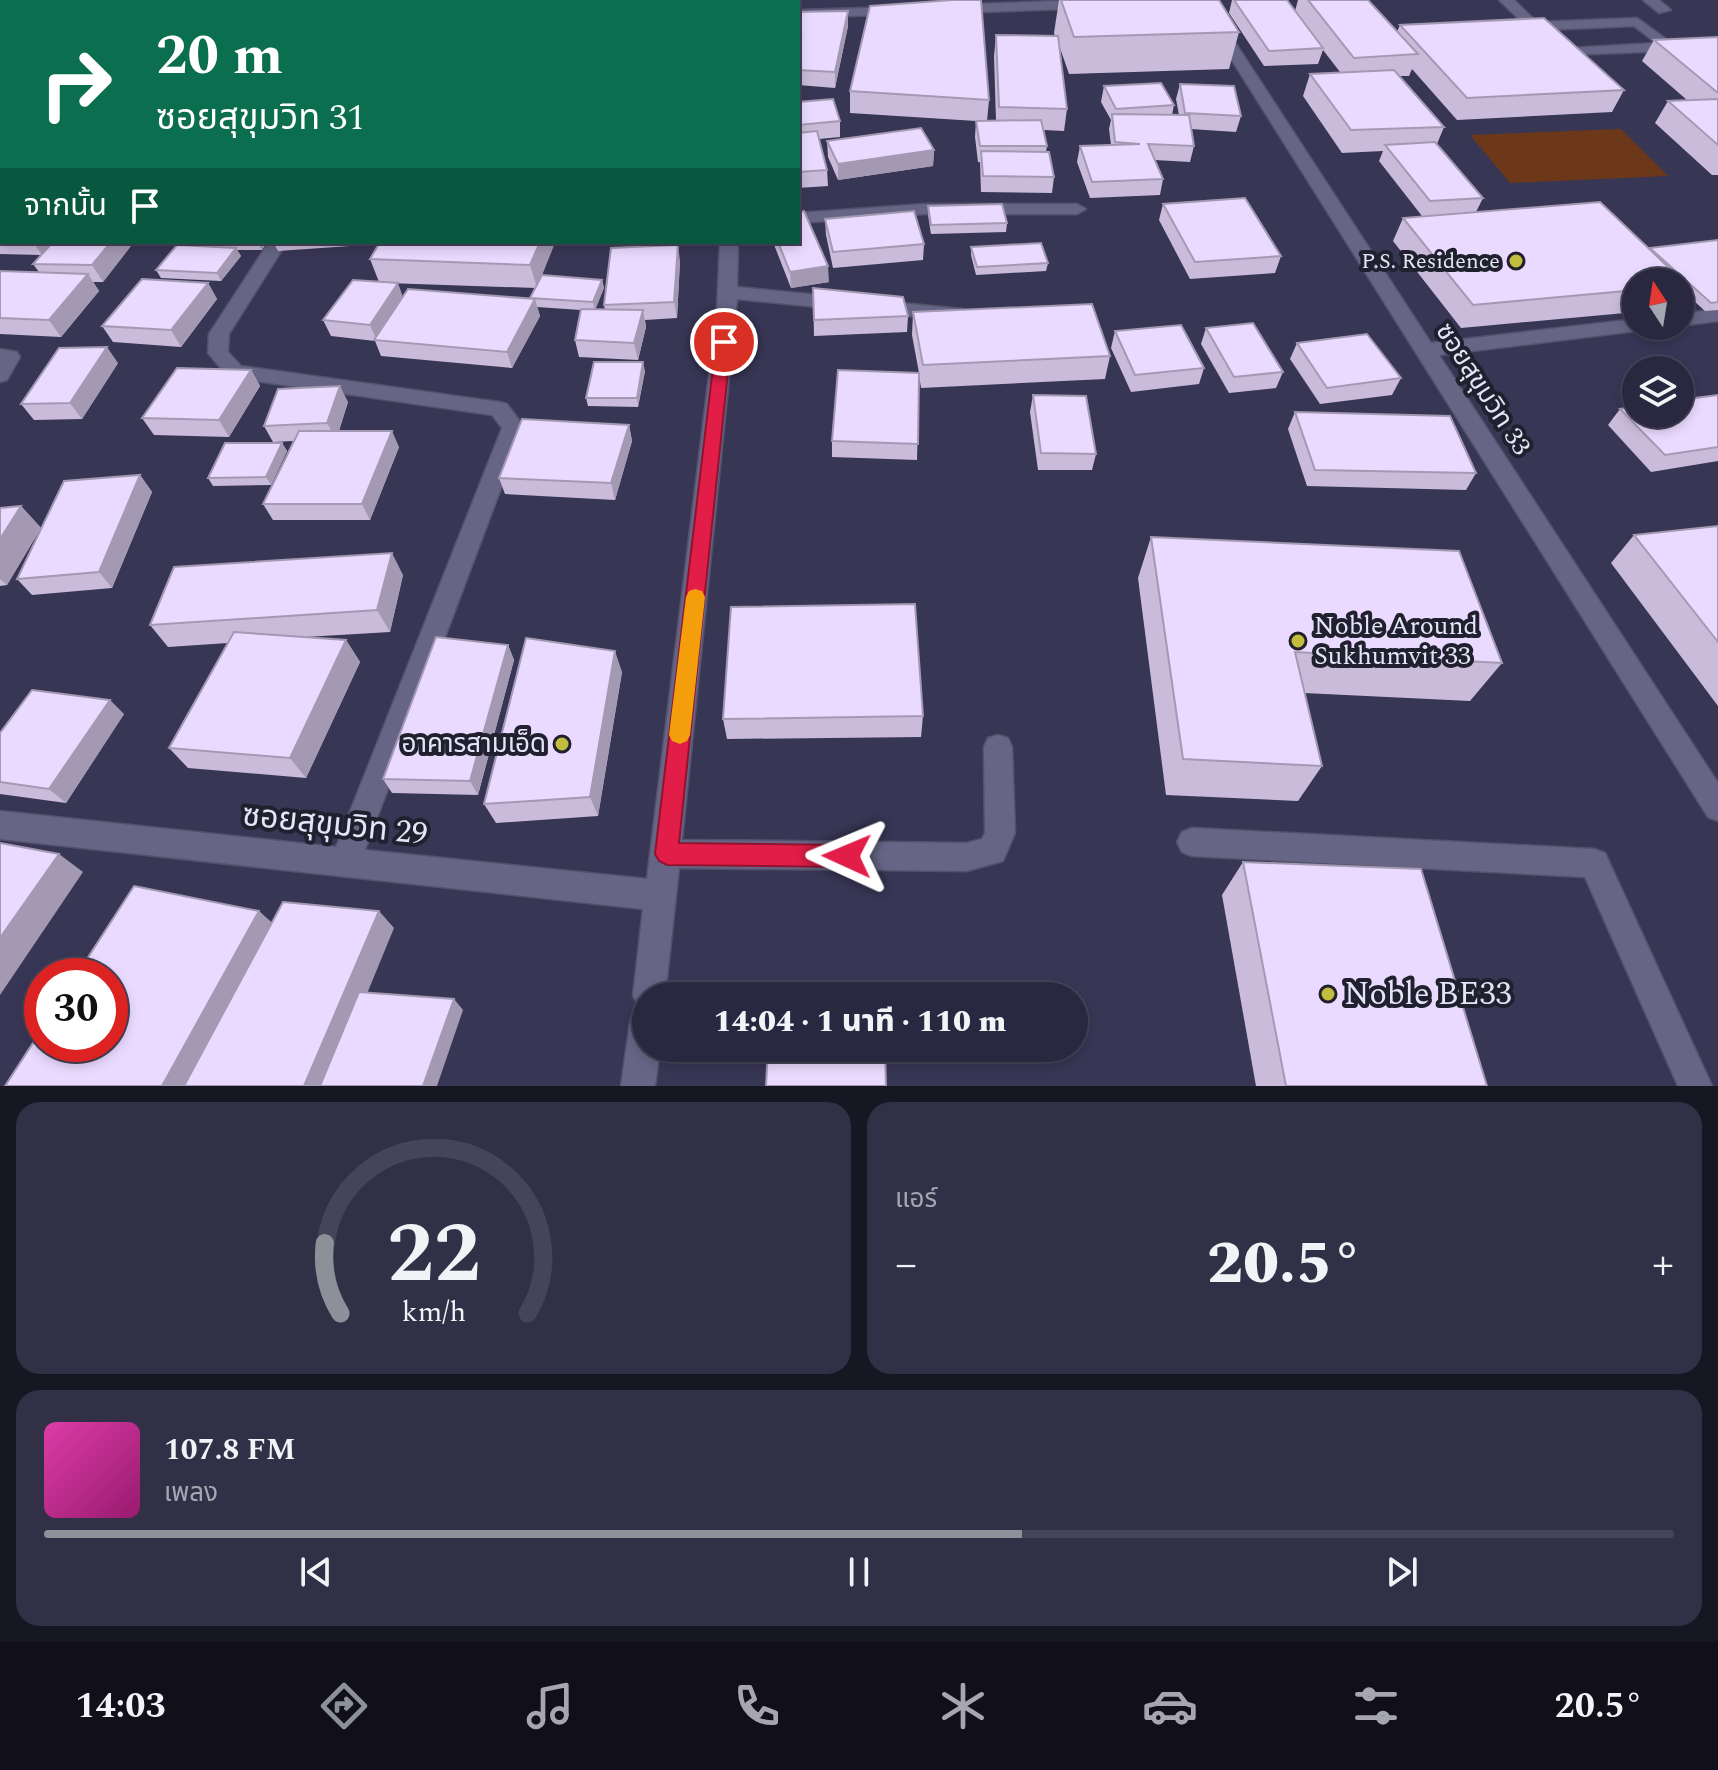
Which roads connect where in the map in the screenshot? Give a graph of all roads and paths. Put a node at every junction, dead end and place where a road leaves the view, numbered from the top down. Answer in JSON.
{"nodes":[{"id":1,"x":1506,"y":0,"type":"edge"},
{"id":2,"x":1650,"y":0,"type":"edge"},
{"id":3,"x":1102,"y":4,"type":"edge"},
{"id":4,"x":1204,"y":5,"type":"edge"},
{"id":5,"x":1664,"y":10,"type":"dead end"},
{"id":6,"x":800,"y":14,"type":"edge"},
{"id":7,"x":1534,"y":26,"type":"junction"},
{"id":8,"x":1077,"y":209,"type":"dead end"},
{"id":9,"x":800,"y":218,"type":"edge"},
{"id":10,"x":277,"y":244,"type":"edge"},
{"id":11,"x":729,"y":244,"type":"edge"},
{"id":12,"x":727,"y":292,"type":"junction"},
{"id":13,"x":1718,"y":315,"type":"edge"},
{"id":14,"x":989,"y":317,"type":"edge"},
{"id":15,"x":1694,"y":318,"type":"edge"},
{"id":16,"x":1622,"y":327,"type":"edge"},
{"id":17,"x":1425,"y":350,"type":"junction"},
{"id":18,"x":0,"y":356,"type":"edge"},
{"id":19,"x":0,"y":375,"type":"edge"},
{"id":20,"x":998,"y":747,"type":"dead end"},
{"id":21,"x":1718,"y":808,"type":"edge"},
{"id":22,"x":0,"y":825,"type":"edge"},
{"id":23,"x":1192,"y":842,"type":"dead end"},
{"id":24,"x":667,"y":854,"type":"junction"},
{"id":25,"x":345,"y":862,"type":"junction"},
{"id":26,"x":662,"y":896,"type":"junction"},
{"id":27,"x":651,"y":982,"type":"edge"},
{"id":28,"x":641,"y":1062,"type":"edge"},
{"id":29,"x":638,"y":1086,"type":"edge"},
{"id":30,"x":1695,"y":1086,"type":"edge"}],
"edges":[{"from":1,"to":7,"type":"street"},
{"from":2,"to":5,"type":"street"},
{"from":3,"to":6,"type":"street"},
{"from":4,"to":17,"type":"street","name":"ซอยสุขุมวิท 33"},
{"from":7,"to":7,"type":"street"},
{"from":8,"to":9,"type":"street"},
{"from":10,"to":25,"type":"street"},
{"from":11,"to":12,"type":"street"},
{"from":12,"to":14,"type":"street"},
{"from":12,"to":24,"type":"street"},
{"from":13,"to":15,"type":"street"},
{"from":16,"to":17,"type":"street"},
{"from":17,"to":21,"type":"street","name":"ซอยสุขุมวิท 33"},
{"from":18,"to":19,"type":"street"},
{"from":20,"to":24,"type":"street"},
{"from":22,"to":25,"type":"street","name":"ซอยสุขุมวิท 29"},
{"from":23,"to":30,"type":"street"},
{"from":24,"to":26,"type":"street"},
{"from":25,"to":26,"type":"street","name":"ซอยสุขุมวิท 29"},
{"from":26,"to":27,"type":"street"},
{"from":28,"to":29,"type":"street"}]}
